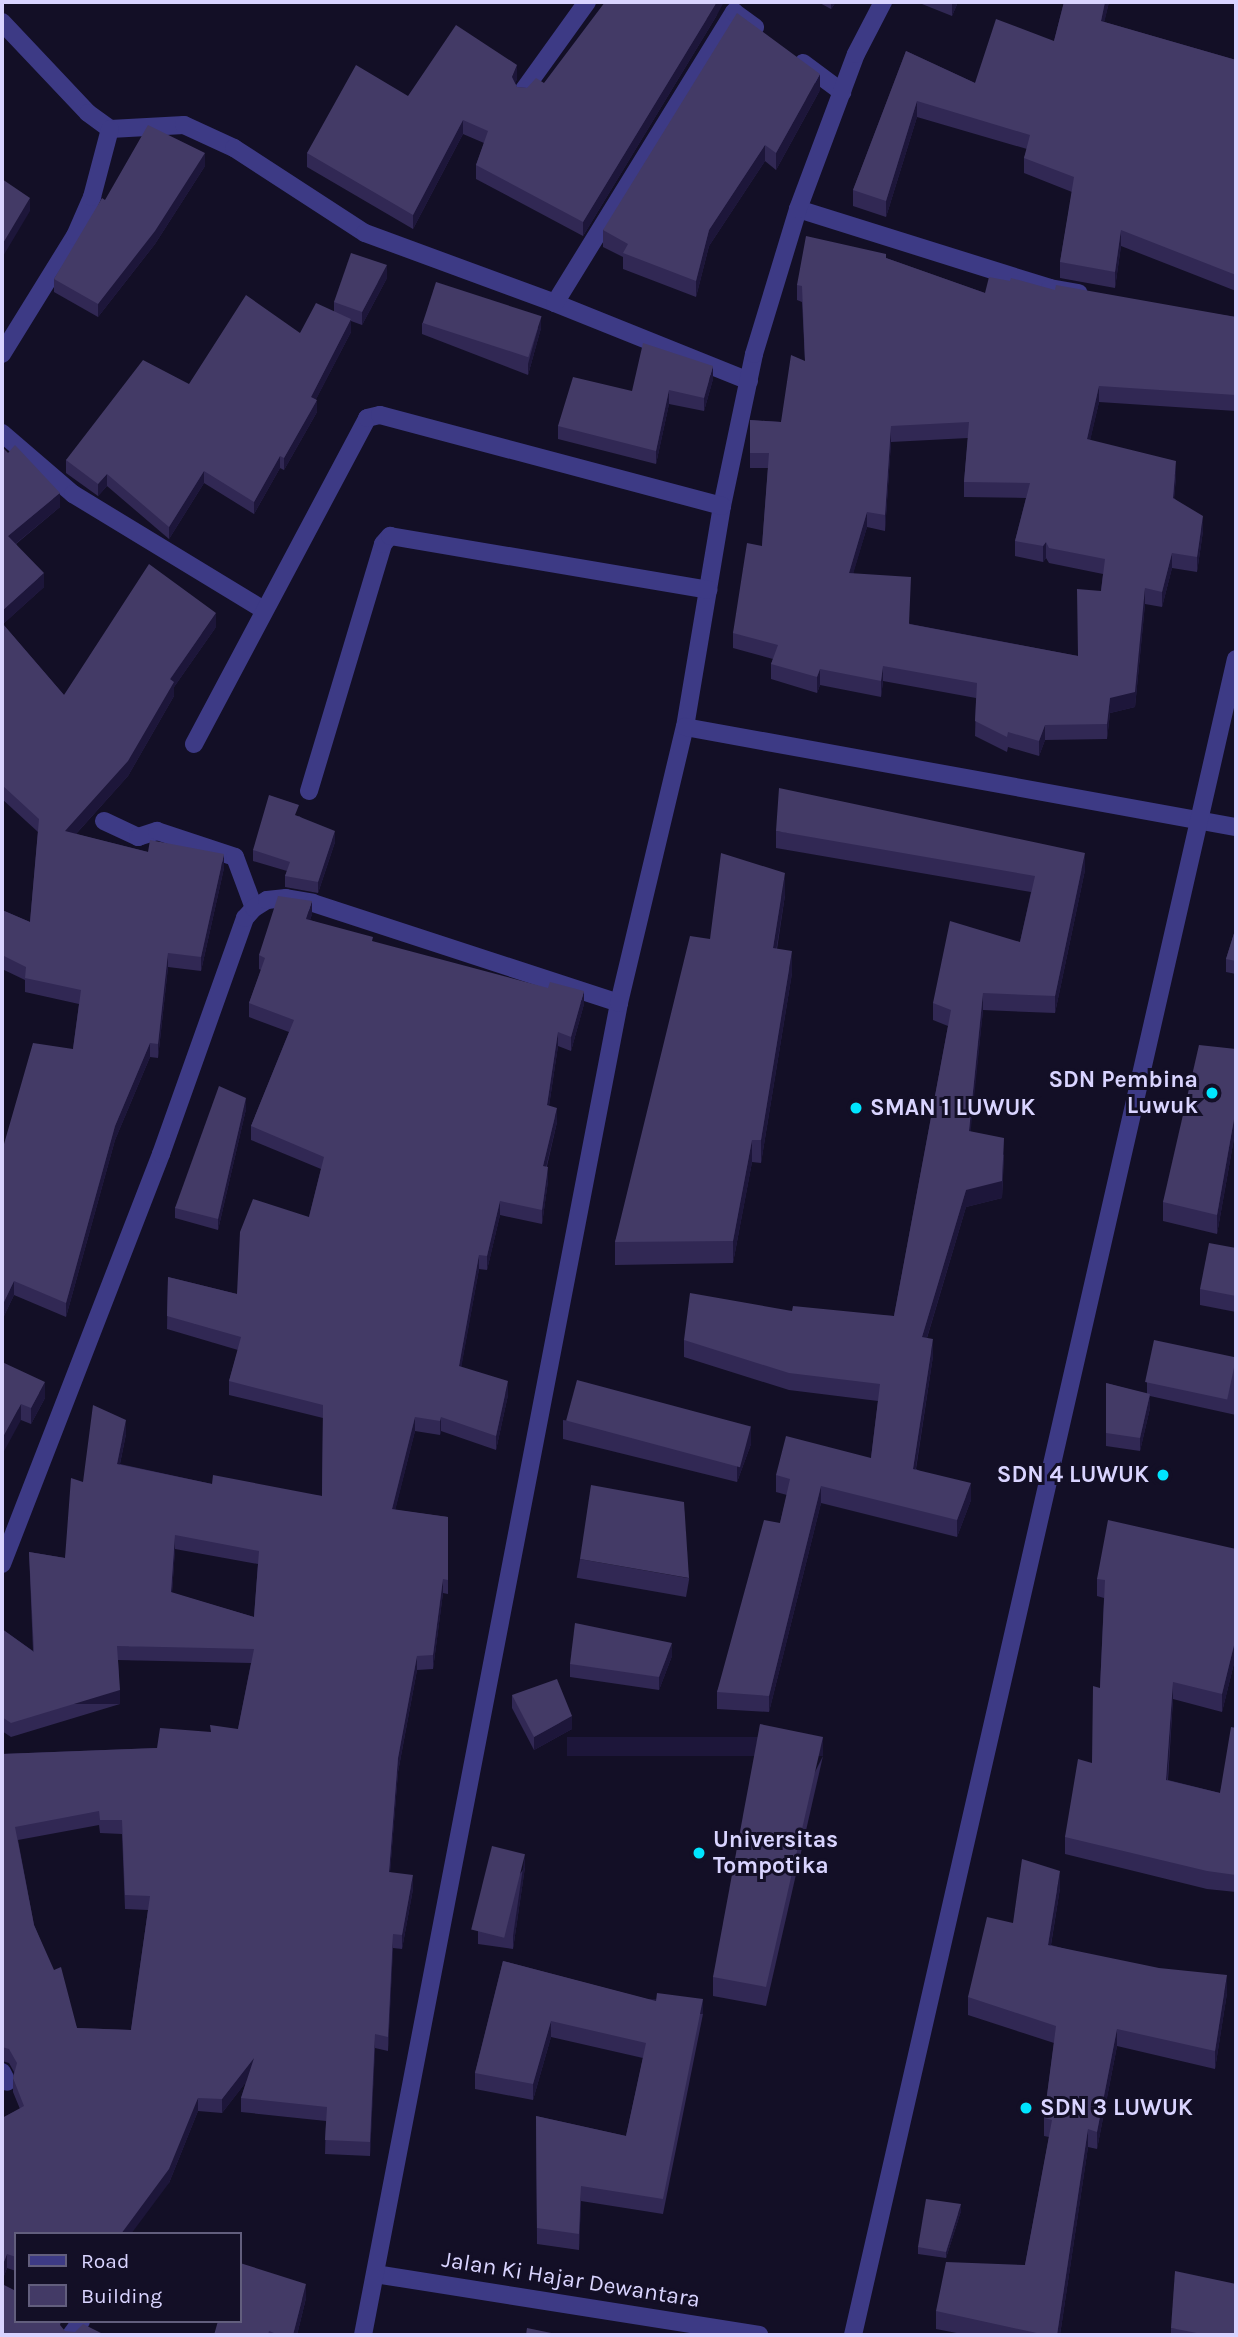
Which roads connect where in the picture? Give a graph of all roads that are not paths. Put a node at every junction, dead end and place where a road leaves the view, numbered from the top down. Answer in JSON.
{"nodes":[{"id":1,"x":587,"y":2,"type":"edge"},
{"id":2,"x":883,"y":2,"type":"edge"},
{"id":3,"x":728,"y":7,"type":"edge"},
{"id":4,"x":2,"y":22,"type":"edge"},
{"id":5,"x":767,"y":36,"type":"edge"},
{"id":6,"x":788,"y":52,"type":"edge"},
{"id":7,"x":523,"y":91,"type":"edge"},
{"id":8,"x":842,"y":92,"type":"junction"},
{"id":9,"x":110,"y":129,"type":"junction"},
{"id":10,"x":798,"y":209,"type":"junction"},
{"id":11,"x":1103,"y":297,"type":"edge"},
{"id":12,"x":555,"y":303,"type":"junction"},
{"id":13,"x":2,"y":354,"type":"edge"},
{"id":14,"x":749,"y":380,"type":"junction"},
{"id":15,"x":2,"y":433,"type":"edge"},
{"id":16,"x":722,"y":506,"type":"junction"},
{"id":17,"x":708,"y":590,"type":"junction"},
{"id":18,"x":264,"y":610,"type":"junction"},
{"id":19,"x":1236,"y":659,"type":"edge"},
{"id":20,"x":685,"y":727,"type":"junction"},
{"id":21,"x":194,"y":744,"type":"dead end"},
{"id":22,"x":309,"y":791,"type":"dead end"},
{"id":23,"x":1197,"y":819,"type":"junction"},
{"id":24,"x":104,"y":821,"type":"dead end"},
{"id":25,"x":1236,"y":827,"type":"edge"},
{"id":26,"x":254,"y":908,"type":"junction"},
{"id":27,"x":619,"y":1003,"type":"junction"},
{"id":28,"x":2,"y":1563,"type":"edge"},
{"id":29,"x":375,"y":2274,"type":"junction"},
{"id":30,"x":363,"y":2335,"type":"edge"},
{"id":31,"x":759,"y":2335,"type":"edge"},
{"id":32,"x":853,"y":2335,"type":"edge"}],
"edges":[{"from":1,"to":7,"type":"street"},
{"from":2,"to":8,"type":"street"},
{"from":3,"to":5,"type":"street"},
{"from":3,"to":12,"type":"street"},
{"from":4,"to":9,"type":"street"},
{"from":6,"to":8,"type":"street"},
{"from":8,"to":10,"type":"street"},
{"from":9,"to":12,"type":"street"},
{"from":9,"to":13,"type":"street"},
{"from":10,"to":11,"type":"street"},
{"from":10,"to":14,"type":"street"},
{"from":12,"to":14,"type":"street"},
{"from":14,"to":16,"type":"street"},
{"from":15,"to":18,"type":"street"},
{"from":16,"to":17,"type":"street"},
{"from":16,"to":18,"type":"street"},
{"from":17,"to":20,"type":"street"},
{"from":17,"to":22,"type":"street"},
{"from":18,"to":21,"type":"street"},
{"from":19,"to":23,"type":"street"},
{"from":20,"to":23,"type":"street"},
{"from":20,"to":27,"type":"street"},
{"from":23,"to":25,"type":"street"},
{"from":23,"to":32,"type":"street"},
{"from":24,"to":26,"type":"street"},
{"from":26,"to":27,"type":"street"},
{"from":26,"to":28,"type":"street"},
{"from":27,"to":29,"type":"street"},
{"from":29,"to":30,"type":"street"},
{"from":29,"to":31,"type":"street","name":"Jalan Ki Hajar Dewantara"}]}
